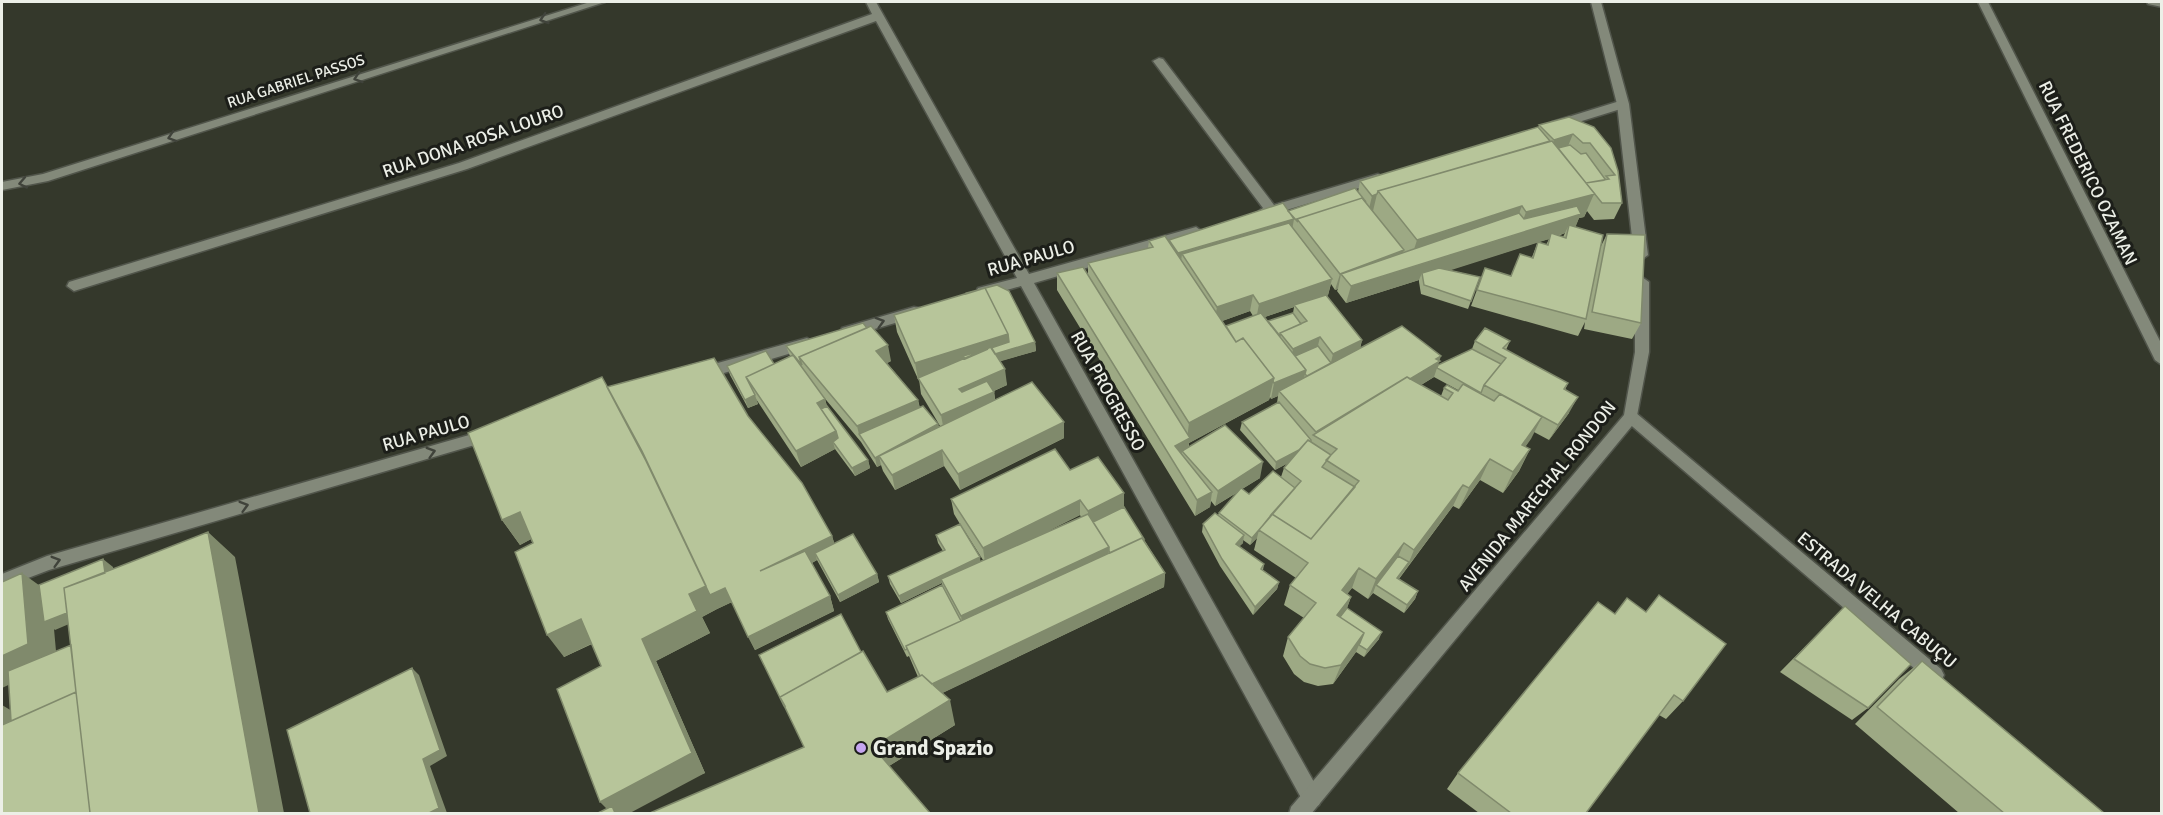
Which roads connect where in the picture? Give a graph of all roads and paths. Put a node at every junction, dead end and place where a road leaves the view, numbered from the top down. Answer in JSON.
{"nodes":[{"id":1,"x":600,"y":2,"type":"edge"},
{"id":2,"x":871,"y":2,"type":"edge"},
{"id":3,"x":1596,"y":2,"type":"edge"},
{"id":4,"x":1983,"y":2,"type":"edge"},
{"id":5,"x":2152,"y":2,"type":"edge"},
{"id":6,"x":2162,"y":4,"type":"edge"},
{"id":7,"x":878,"y":16,"type":"junction"},
{"id":8,"x":1158,"y":61,"type":"dead end"},
{"id":9,"x":1623,"y":104,"type":"junction"},
{"id":10,"x":1544,"y":128,"type":"edge"},
{"id":11,"x":1396,"y":173,"type":"edge"},
{"id":12,"x":2,"y":186,"type":"edge"},
{"id":13,"x":1271,"y":210,"type":"junction"},
{"id":14,"x":1248,"y":217,"type":"edge"},
{"id":15,"x":1215,"y":226,"type":"edge"},
{"id":16,"x":1025,"y":280,"type":"junction"},
{"id":17,"x":74,"y":286,"type":"dead end"},
{"id":18,"x":967,"y":297,"type":"edge"},
{"id":19,"x":933,"y":307,"type":"edge"},
{"id":20,"x":2162,"y":360,"type":"edge"},
{"id":21,"x":691,"y":377,"type":"edge"},
{"id":22,"x":1631,"y":417,"type":"junction"},
{"id":23,"x":507,"y":430,"type":"edge"},
{"id":24,"x":2,"y":581,"type":"edge"},
{"id":25,"x":1945,"y":684,"type":"edge"},
{"id":26,"x":1312,"y":798,"type":"junction"},
{"id":27,"x":1298,"y":813,"type":"edge"}],
"edges":[{"from":1,"to":12,"type":"street","name":"RUA GABRIEL PASSOS","one_way":true},
{"from":2,"to":7,"type":"street","name":"RUA PROGRESSO"},
{"from":3,"to":9,"type":"street","name":"AVENIDA MARECHAL RONDON"},
{"from":4,"to":20,"type":"street","name":"RUA FREDERICO OZAMAN"},
{"from":5,"to":6,"type":"street"},
{"from":7,"to":16,"type":"street","name":"RUA PROGRESSO"},
{"from":7,"to":17,"type":"street","name":"RUA DONA ROSA LOURO"},
{"from":8,"to":13,"type":"street"},
{"from":9,"to":10,"type":"street"},
{"from":9,"to":22,"type":"street","name":"AVENIDA MARECHAL RONDON"},
{"from":11,"to":13,"type":"street"},
{"from":13,"to":14,"type":"street"},
{"from":15,"to":16,"type":"street","name":"RUA PAULO"},
{"from":16,"to":18,"type":"street","name":"RUA PAULO"},
{"from":16,"to":26,"type":"street","name":"RUA PROGRESSO"},
{"from":21,"to":19,"type":"street","one_way":true},
{"from":22,"to":25,"type":"street","name":"ESTRADA VELHA CABUÇU"},
{"from":22,"to":26,"type":"street","name":"AVENIDA MARECHAL RONDON"},
{"from":24,"to":23,"type":"street","name":"RUA PAULO","one_way":true},
{"from":26,"to":27,"type":"street","name":"AVENIDA MARECHAL RONDON"}]}
